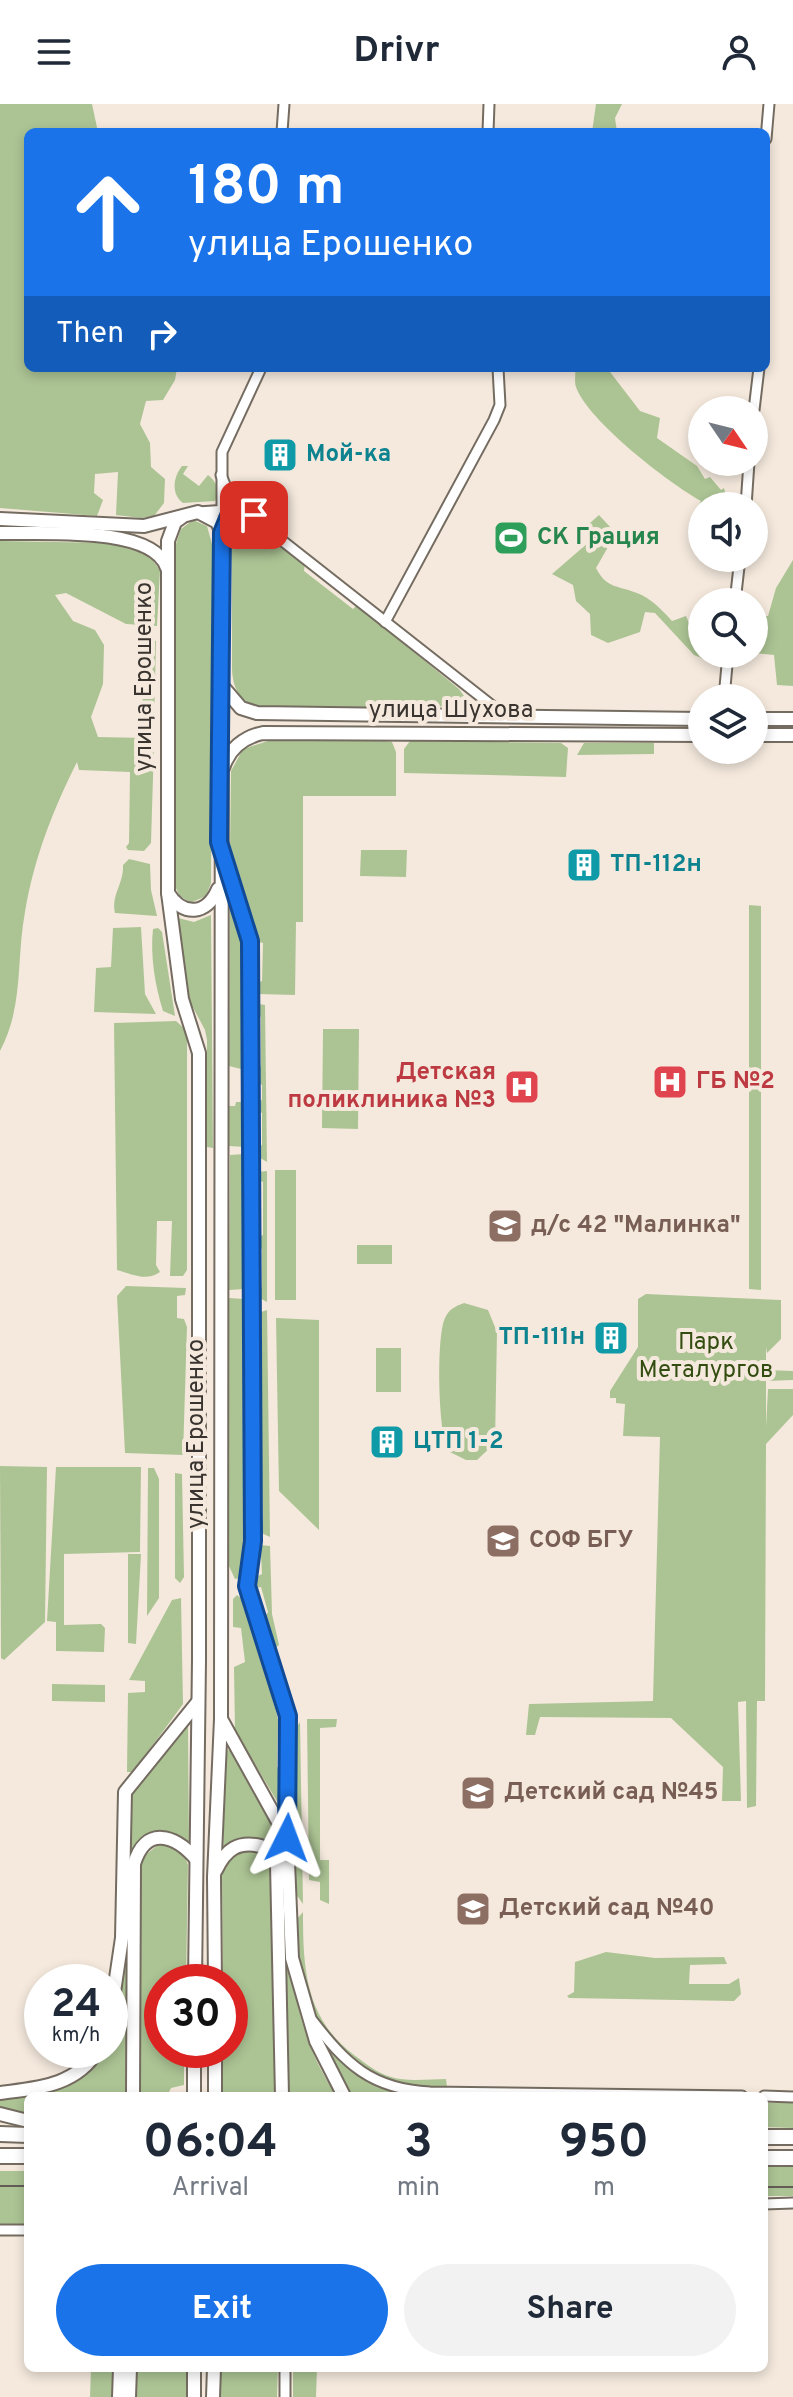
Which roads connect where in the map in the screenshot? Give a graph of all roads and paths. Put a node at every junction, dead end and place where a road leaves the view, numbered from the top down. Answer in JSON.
{"nodes":[{"id":1,"x":284,"y":104,"type":"edge"},
{"id":2,"x":489,"y":104,"type":"edge"},
{"id":3,"x":769,"y":104,"type":"edge"},
{"id":4,"x":282,"y":128,"type":"edge"},
{"id":5,"x":488,"y":128,"type":"edge"},
{"id":6,"x":767,"y":128,"type":"edge"},
{"id":7,"x":259,"y":372,"type":"edge"},
{"id":8,"x":498,"y":372,"type":"edge"},
{"id":9,"x":759,"y":372,"type":"edge"},
{"id":10,"x":756,"y":396,"type":"edge"},
{"id":11,"x":221,"y":475,"type":"junction"},
{"id":12,"x":222,"y":509,"type":"junction"},
{"id":13,"x":242,"y":509,"type":"junction"},
{"id":14,"x":191,"y":514,"type":"junction"},
{"id":15,"x":0,"y":519,"type":"edge"},
{"id":16,"x":0,"y":533,"type":"edge"},
{"id":17,"x":222,"y":533,"type":"junction"},
{"id":18,"x":168,"y":571,"type":"junction"},
{"id":19,"x":385,"y":622,"type":"junction"},
{"id":20,"x":221,"y":684,"type":"junction"},
{"id":21,"x":507,"y":717,"type":"junction"},
{"id":22,"x":688,"y":719,"type":"edge"},
{"id":23,"x":768,"y":719,"type":"edge"},
{"id":24,"x":778,"y":719,"type":"junction"},
{"id":25,"x":793,"y":719,"type":"edge"},
{"id":26,"x":688,"y":735,"type":"edge"},
{"id":27,"x":768,"y":735,"type":"edge"},
{"id":28,"x":777,"y":735,"type":"junction"},
{"id":29,"x":793,"y":735,"type":"edge"},
{"id":30,"x":220,"y":775,"type":"junction"},
{"id":31,"x":219,"y":842,"type":"junction"},
{"id":32,"x":219,"y":887,"type":"junction"},
{"id":33,"x":168,"y":893,"type":"junction"},
{"id":34,"x":197,"y":1703,"type":"junction"},
{"id":35,"x":220,"y":1704,"type":"junction"},
{"id":36,"x":221,"y":1719,"type":"junction"},
{"id":37,"x":287,"y":1838,"type":"junction"},
{"id":38,"x":196,"y":1859,"type":"junction"},
{"id":39,"x":214,"y":1877,"type":"junction"},
{"id":40,"x":118,"y":1964,"type":"edge"},
{"id":41,"x":195,"y":1964,"type":"edge"},
{"id":42,"x":215,"y":1964,"type":"edge"},
{"id":43,"x":306,"y":2012,"type":"junction"},
{"id":44,"x":82,"y":2068,"type":"edge"},
{"id":45,"x":194,"y":2068,"type":"edge"},
{"id":46,"x":215,"y":2068,"type":"edge"},
{"id":47,"x":133,"y":2092,"type":"edge"},
{"id":48,"x":194,"y":2092,"type":"edge"},
{"id":49,"x":215,"y":2092,"type":"edge"},
{"id":50,"x":282,"y":2092,"type":"edge"},
{"id":51,"x":342,"y":2092,"type":"edge"},
{"id":52,"x":430,"y":2092,"type":"edge"},
{"id":53,"x":0,"y":2093,"type":"edge"},
{"id":54,"x":768,"y":2096,"type":"edge"},
{"id":55,"x":793,"y":2097,"type":"edge"},
{"id":56,"x":0,"y":2114,"type":"edge"},
{"id":57,"x":24,"y":2120,"type":"edge"},
{"id":58,"x":0,"y":2134,"type":"edge"},
{"id":59,"x":24,"y":2135,"type":"edge"},
{"id":60,"x":768,"y":2137,"type":"edge"},
{"id":61,"x":793,"y":2137,"type":"edge"},
{"id":62,"x":0,"y":2156,"type":"edge"},
{"id":63,"x":24,"y":2156,"type":"edge"},
{"id":64,"x":768,"y":2158,"type":"edge"},
{"id":65,"x":793,"y":2158,"type":"edge"},
{"id":66,"x":793,"y":2203,"type":"edge"},
{"id":67,"x":768,"y":2204,"type":"edge"},
{"id":68,"x":0,"y":2230,"type":"edge"},
{"id":69,"x":24,"y":2230,"type":"edge"},
{"id":70,"x":120,"y":2372,"type":"edge"},
{"id":71,"x":130,"y":2372,"type":"edge"},
{"id":72,"x":194,"y":2372,"type":"edge"},
{"id":73,"x":214,"y":2372,"type":"edge"},
{"id":74,"x":285,"y":2372,"type":"edge"},
{"id":75,"x":119,"y":2397,"type":"edge"},
{"id":76,"x":129,"y":2397,"type":"edge"},
{"id":77,"x":194,"y":2397,"type":"edge"},
{"id":78,"x":213,"y":2397,"type":"edge"},
{"id":79,"x":285,"y":2397,"type":"edge"}],
"edges":[{"from":1,"to":4,"type":"street"},
{"from":2,"to":5,"type":"street"},
{"from":3,"to":6,"type":"street"},
{"from":7,"to":11,"type":"street","name":"улица Ерошенко"},
{"from":8,"to":19,"type":"street"},
{"from":9,"to":10,"type":"street"},
{"from":11,"to":12,"type":"street","name":"улица Ерошенко"},
{"from":11,"to":13,"type":"street"},
{"from":12,"to":13,"type":"street"},
{"from":12,"to":14,"type":"street"},
{"from":12,"to":17,"type":"street","name":"улица Ерошенко"},
{"from":13,"to":17,"type":"street"},
{"from":13,"to":19,"type":"street"},
{"from":14,"to":15,"type":"main road"},
{"from":14,"to":17,"type":"main road"},
{"from":14,"to":18,"type":"main road","name":"улица Ерошенко"},
{"from":16,"to":18,"type":"main road"},
{"from":17,"to":20,"type":"main road","name":"улица Ерошенко"},
{"from":18,"to":33,"type":"main road","name":"улица Ерошенко"},
{"from":19,"to":21,"type":"street"},
{"from":20,"to":21,"type":"main road","name":"улица Шухова"},
{"from":20,"to":30,"type":"main road","name":"улица Ерошенко"},
{"from":21,"to":22,"type":"main road","name":"улица Шухова"},
{"from":23,"to":24,"type":"main road"},
{"from":24,"to":25,"type":"main road"},
{"from":24,"to":28,"type":"main road"},
{"from":26,"to":30,"type":"main road","name":"улица Шухова"},
{"from":27,"to":28,"type":"main road"},
{"from":28,"to":29,"type":"main road"},
{"from":30,"to":31,"type":"main road","name":"улица Ерошенко"},
{"from":31,"to":32,"type":"main road","name":"улица Ерошенко"},
{"from":31,"to":37,"type":"street","name":"улица Ерошенко"},
{"from":32,"to":33,"type":"main road"},
{"from":32,"to":35,"type":"main road","name":"улица Ерошенко"},
{"from":33,"to":34,"type":"main road","name":"улица Ерошенко"},
{"from":34,"to":35,"type":"main road"},
{"from":34,"to":38,"type":"main road","name":"улица Ерошенко"},
{"from":34,"to":40,"type":"main road"},
{"from":35,"to":36,"type":"main road","name":"улица Ерошенко"},
{"from":36,"to":37,"type":"main road"},
{"from":36,"to":39,"type":"main road","name":"улица Ерошенко"},
{"from":37,"to":43,"type":"main road"},
{"from":38,"to":41,"type":"main road","name":"улица Ерошенко"},
{"from":38,"to":47,"type":"main road"},
{"from":39,"to":42,"type":"main road","name":"улица Ерошенко"},
{"from":39,"to":50,"type":"main road"},
{"from":43,"to":51,"type":"main road"},
{"from":43,"to":52,"type":"street"},
{"from":44,"to":53,"type":"main road"},
{"from":45,"to":48,"type":"main road"},
{"from":46,"to":49,"type":"main road"},
{"from":54,"to":55,"type":"street"},
{"from":56,"to":57,"type":"main road"},
{"from":58,"to":59,"type":"main road"},
{"from":60,"to":61,"type":"main road"},
{"from":62,"to":63,"type":"main road"},
{"from":64,"to":65,"type":"main road"},
{"from":66,"to":67,"type":"street"},
{"from":68,"to":69,"type":"street"},
{"from":70,"to":75,"type":"main road"},
{"from":71,"to":76,"type":"main road"},
{"from":72,"to":77,"type":"main road"},
{"from":73,"to":78,"type":"main road"},
{"from":74,"to":79,"type":"street"}]}
